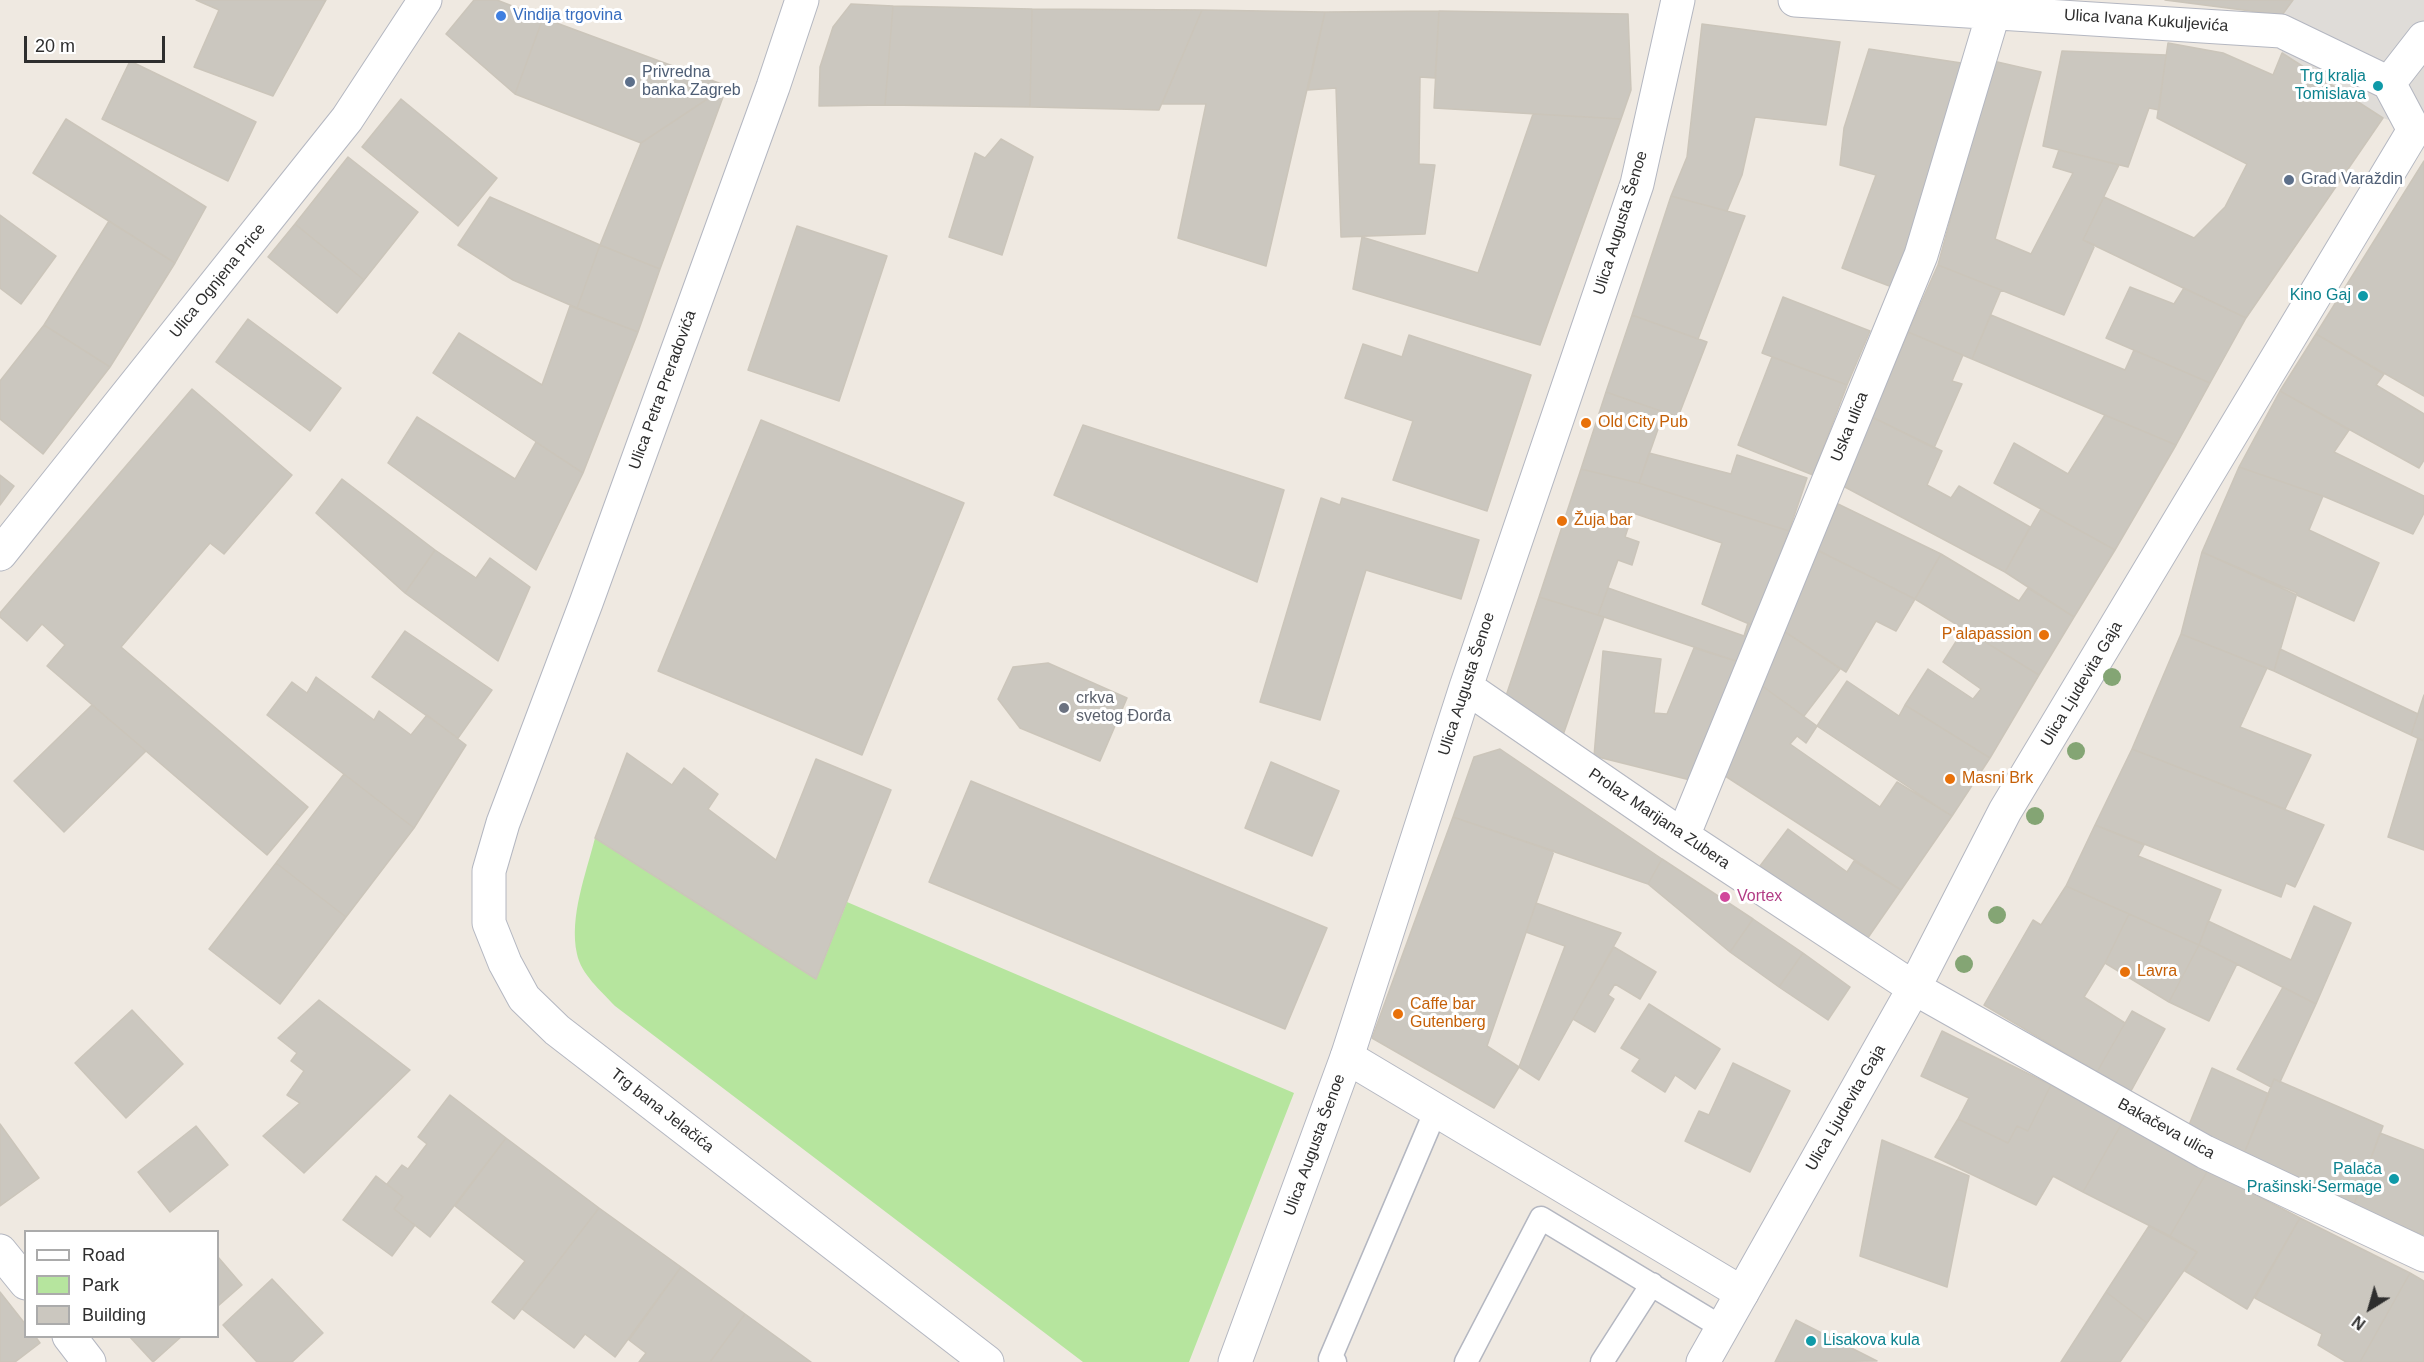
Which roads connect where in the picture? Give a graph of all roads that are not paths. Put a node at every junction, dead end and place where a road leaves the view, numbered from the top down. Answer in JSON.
{"nodes":[{"id":1,"x":425,"y":0,"type":"edge"},
{"id":2,"x":802,"y":0,"type":"edge"},
{"id":3,"x":1678,"y":0,"type":"edge"},
{"id":4,"x":1795,"y":0,"type":"edge"},
{"id":5,"x":1994,"y":11,"type":"junction"},
{"id":6,"x":2424,"y":38,"type":"edge"},
{"id":7,"x":2389,"y":83,"type":"junction"},
{"id":8,"x":0,"y":554,"type":"edge"},
{"id":9,"x":1466,"y":687,"type":"junction"},
{"id":10,"x":520,"y":778,"type":"joint"},
{"id":11,"x":1683,"y":836,"type":"junction"},
{"id":12,"x":1914,"y":988,"type":"junction"},
{"id":13,"x":1347,"y":1057,"type":"junction"},
{"id":14,"x":1436,"y":1110,"type":"junction"},
{"id":15,"x":0,"y":1251,"type":"edge"},
{"id":16,"x":2424,"y":1255,"type":"edge"},
{"id":17,"x":24,"y":1281,"type":"edge"},
{"id":18,"x":1652,"y":1284,"type":"junction"},
{"id":19,"x":1742,"y":1293,"type":"junction"},
{"id":20,"x":1723,"y":1328,"type":"junction"},
{"id":21,"x":71,"y":1338,"type":"edge"},
{"id":22,"x":89,"y":1362,"type":"edge"},
{"id":23,"x":987,"y":1362,"type":"edge"},
{"id":24,"x":1235,"y":1362,"type":"edge"},
{"id":25,"x":1335,"y":1362,"type":"edge"},
{"id":26,"x":1466,"y":1362,"type":"edge"},
{"id":27,"x":1602,"y":1362,"type":"edge"},
{"id":28,"x":1703,"y":1362,"type":"edge"}],
"edges":[{"from":1,"to":8,"type":"street","name":"Ulica Ognjena Price"},
{"from":2,"to":10,"type":"street","name":"Ulica Petra Preradovića"},
{"from":3,"to":9,"type":"street","name":"Ulica Augusta Šenoe"},
{"from":4,"to":5,"type":"street","name":"Ulica Ivana Kukuljevića"},
{"from":5,"to":7,"type":"street","name":"Ulica Ivana Kukuljevića"},
{"from":5,"to":11,"type":"street","name":"Uska ulica"},
{"from":6,"to":7,"type":"street"},
{"from":7,"to":12,"type":"street","name":"Ulica Ljudevita Gaja"},
{"from":9,"to":11,"type":"street","name":"Prolaz Marijana Zubera"},
{"from":9,"to":13,"type":"street","name":"Ulica Augusta Šenoe"},
{"from":10,"to":23,"type":"street","name":"Trg bana Jelačića"},
{"from":11,"to":12,"type":"street","name":"Prolaz Marijana Zubera"},
{"from":12,"to":16,"type":"street","name":"Bakačeva ulica"},
{"from":12,"to":19,"type":"street","name":"Ulica Ljudevita Gaja"},
{"from":13,"to":14,"type":"street"},
{"from":13,"to":24,"type":"street","name":"Ulica Augusta Šenoe"},
{"from":14,"to":19,"type":"street"},
{"from":14,"to":25,"type":"lane"},
{"from":15,"to":17,"type":"street"},
{"from":18,"to":20,"type":"lane"},
{"from":18,"to":26,"type":"lane"},
{"from":18,"to":27,"type":"lane"},
{"from":19,"to":20,"type":"street"},
{"from":20,"to":28,"type":"street"},
{"from":21,"to":22,"type":"street"}]}
